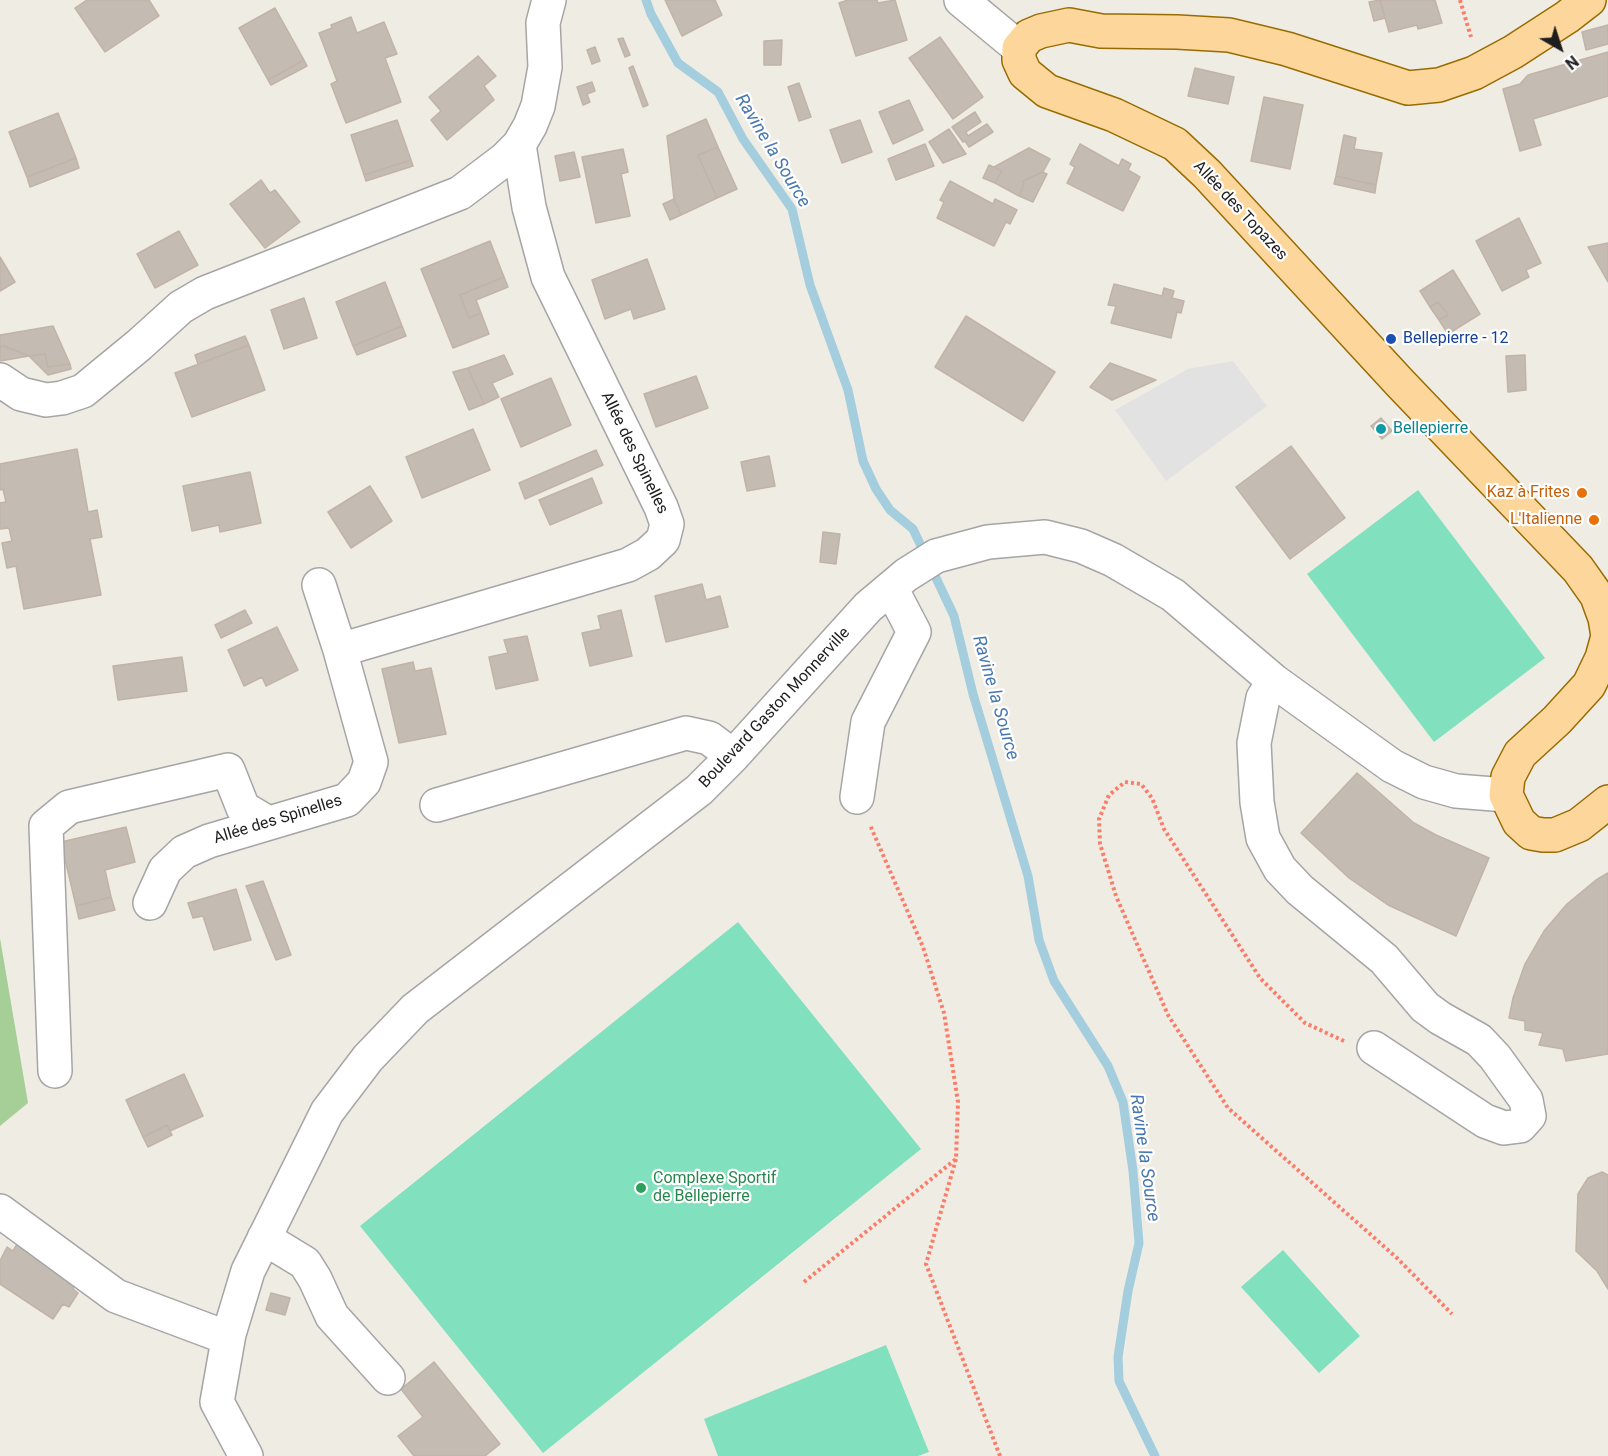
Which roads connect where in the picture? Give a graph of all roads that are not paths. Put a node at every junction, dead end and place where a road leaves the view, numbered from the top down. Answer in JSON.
{"nodes":[{"id":1,"x":549,"y":0,"type":"edge"},
{"id":2,"x":961,"y":0,"type":"edge"},
{"id":3,"x":1589,"y":0,"type":"edge"},
{"id":4,"x":1019,"y":48,"type":"junction"},
{"id":5,"x":519,"y":145,"type":"junction"},
{"id":6,"x":0,"y":380,"type":"edge"},
{"id":7,"x":899,"y":581,"type":"junction"},
{"id":8,"x":319,"y":585,"type":"dead end"},
{"id":9,"x":340,"y":650,"type":"junction"},
{"id":10,"x":1274,"y":681,"type":"junction"},
{"id":11,"x":733,"y":756,"type":"junction"},
{"id":12,"x":1506,"y":795,"type":"junction"},
{"id":13,"x":857,"y":797,"type":"road end"},
{"id":14,"x":1608,"y":802,"type":"edge"},
{"id":15,"x":436,"y":805,"type":"dead end"},
{"id":16,"x":268,"y":824,"type":"junction"},
{"id":17,"x":150,"y":903,"type":"dead end"},
{"id":18,"x":1374,"y":1048,"type":"road end"},
{"id":19,"x":55,"y":1071,"type":"dead end"},
{"id":20,"x":0,"y":1211,"type":"edge"},
{"id":21,"x":264,"y":1238,"type":"junction"},
{"id":22,"x":228,"y":1338,"type":"junction"},
{"id":23,"x":388,"y":1378,"type":"dead end"},
{"id":24,"x":246,"y":1456,"type":"edge"}],
"edges":[{"from":1,"to":5,"type":"street"},
{"from":2,"to":4,"type":"street"},
{"from":3,"to":4,"type":"main road"},
{"from":4,"to":12,"type":"main road","name":"Allée des Topazes"},
{"from":5,"to":6,"type":"street"},
{"from":5,"to":9,"type":"street","name":"Allée des Spinelles"},
{"from":7,"to":10,"type":"street","name":"Boulevard Gaston Monnerville"},
{"from":7,"to":11,"type":"street","name":"Boulevard Gaston Monnerville"},
{"from":7,"to":13,"type":"street"},
{"from":8,"to":9,"type":"street","name":"Allée des Spinelles"},
{"from":9,"to":16,"type":"street","name":"Allée des Spinelles"},
{"from":10,"to":12,"type":"street","name":"Boulevard Gaston Monnerville"},
{"from":10,"to":18,"type":"street"},
{"from":11,"to":15,"type":"street"},
{"from":11,"to":21,"type":"street","name":"Boulevard Gaston Monnerville"},
{"from":12,"to":14,"type":"main road"},
{"from":16,"to":17,"type":"street","name":"Allée des Spinelles"},
{"from":16,"to":19,"type":"street"},
{"from":20,"to":22,"type":"street"},
{"from":21,"to":22,"type":"street","name":"Boulevard Gaston Monnerville"},
{"from":21,"to":23,"type":"street"},
{"from":22,"to":24,"type":"street","name":"Boulevard Gaston Monnerville"}]}
